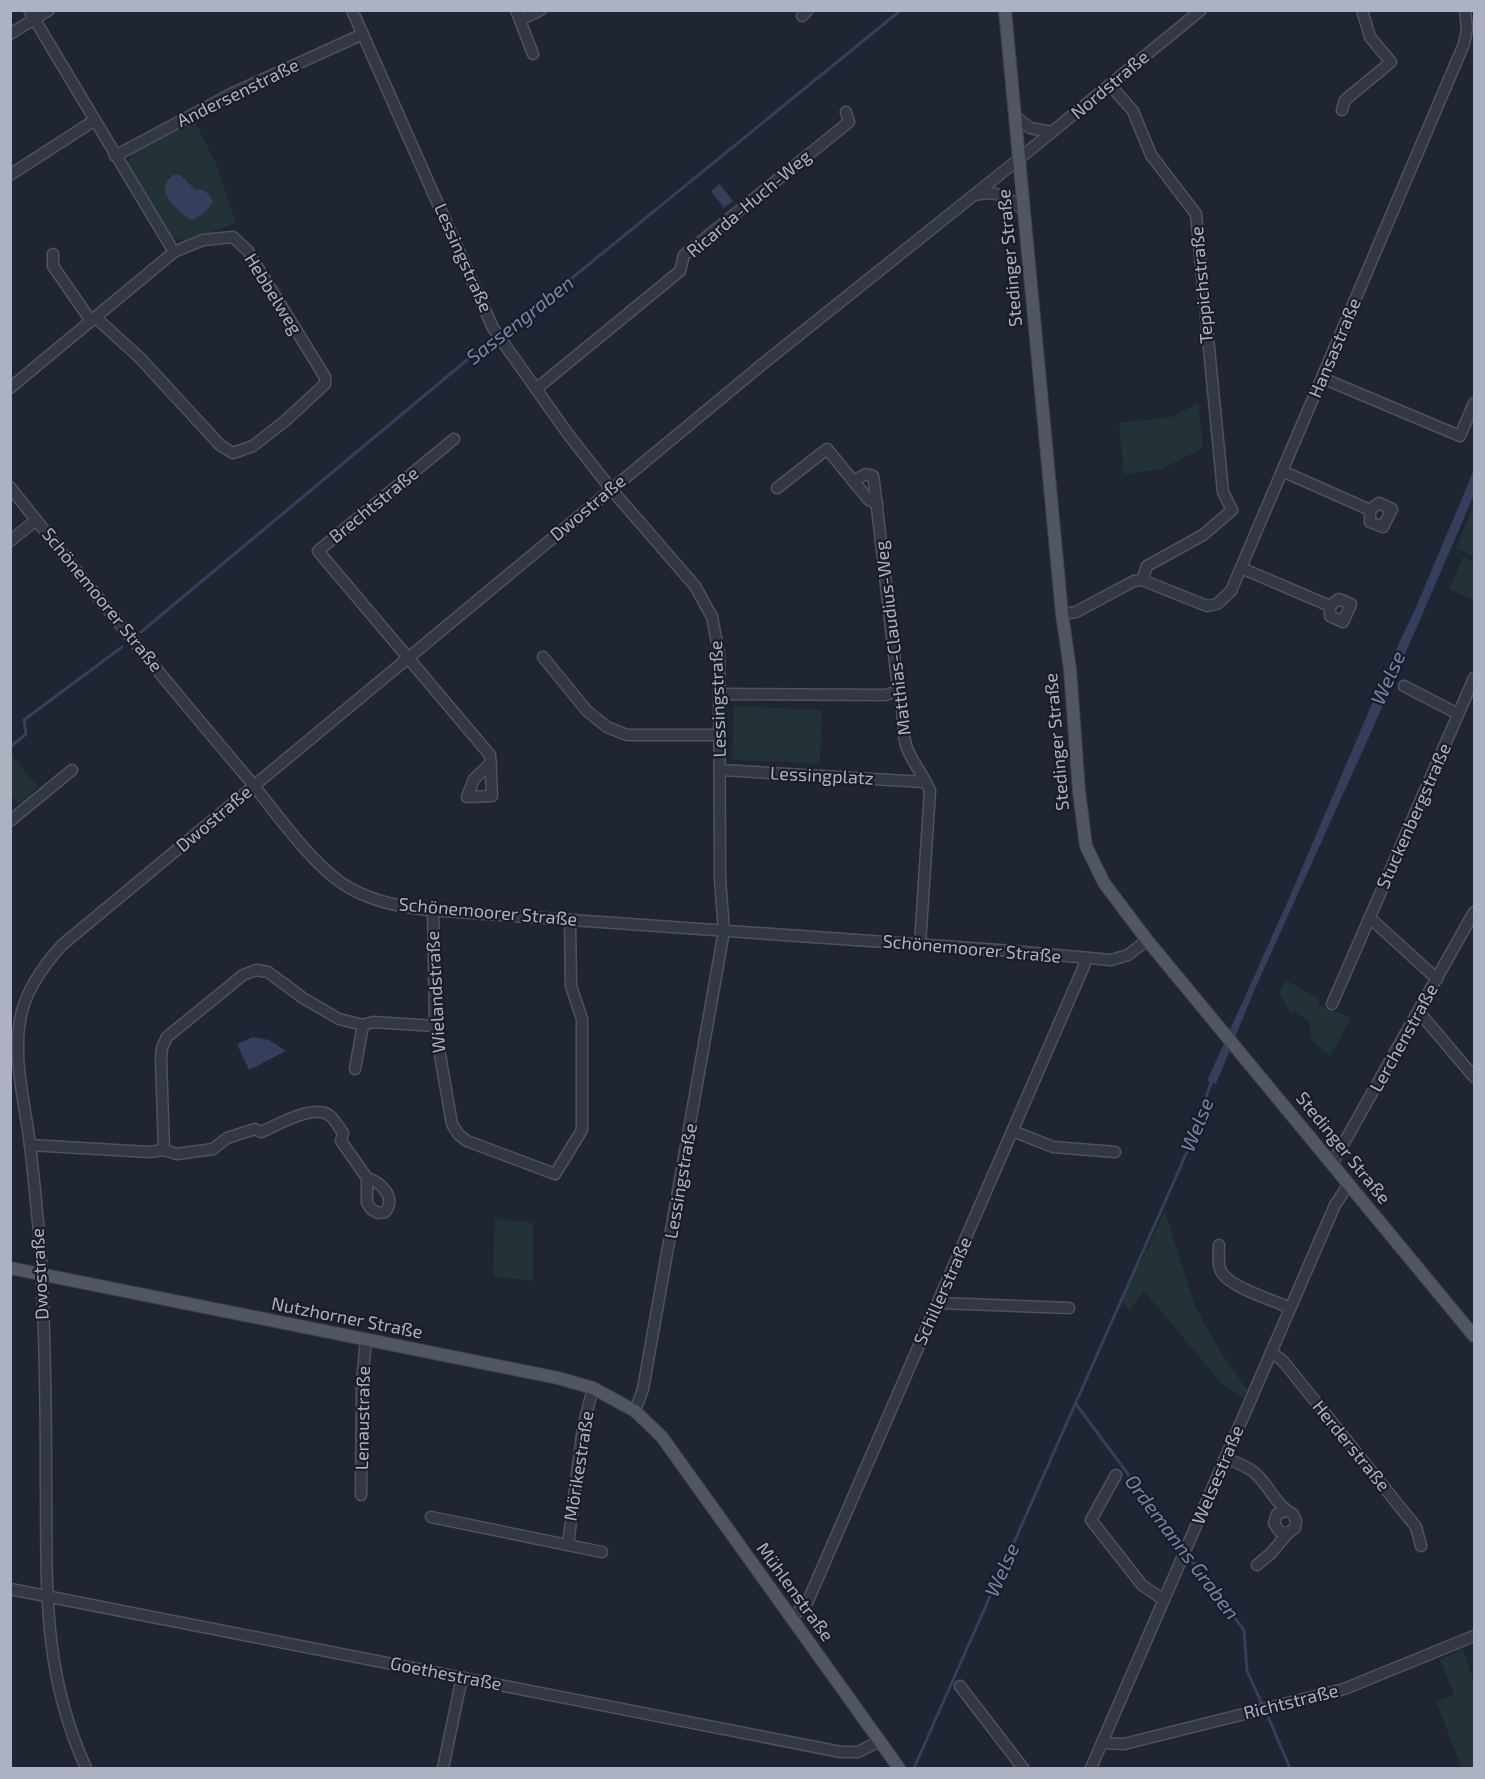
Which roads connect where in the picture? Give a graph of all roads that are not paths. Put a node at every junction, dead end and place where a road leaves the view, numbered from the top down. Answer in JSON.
{"nodes":[{"id":1,"x":49,"y":10,"type":"edge"},
{"id":2,"x":352,"y":10,"type":"edge"},
{"id":3,"x":541,"y":10,"type":"edge"},
{"id":4,"x":1005,"y":10,"type":"edge"},
{"id":5,"x":1201,"y":10,"type":"edge"},
{"id":6,"x":1362,"y":10,"type":"edge"},
{"id":7,"x":1465,"y":10,"type":"edge"},
{"id":8,"x":31,"y":15,"type":"edge"},
{"id":9,"x":518,"y":15,"type":"edge"},
{"id":10,"x":10,"y":34,"type":"edge"},
{"id":11,"x":363,"y":34,"type":"junction"},
{"id":12,"x":533,"y":54,"type":"dead end"},
{"id":13,"x":1110,"y":85,"type":"junction"},
{"id":14,"x":1342,"y":110,"type":"dead end"},
{"id":15,"x":846,"y":112,"type":"dead end"},
{"id":16,"x":1015,"y":116,"type":"junction"},
{"id":17,"x":95,"y":120,"type":"junction"},
{"id":18,"x":1052,"y":132,"type":"junction"},
{"id":19,"x":115,"y":156,"type":"junction"},
{"id":20,"x":1019,"y":159,"type":"junction"},
{"id":21,"x":10,"y":175,"type":"edge"},
{"id":22,"x":975,"y":195,"type":"junction"},
{"id":23,"x":1024,"y":211,"type":"junction"},
{"id":24,"x":174,"y":252,"type":"junction"},
{"id":25,"x":52,"y":254,"type":"dead end"},
{"id":26,"x":93,"y":320,"type":"junction"},
{"id":27,"x":1322,"y":378,"type":"junction"},
{"id":28,"x":10,"y":388,"type":"edge"},
{"id":29,"x":536,"y":389,"type":"junction"},
{"id":30,"x":1474,"y":403,"type":"edge"},
{"id":31,"x":454,"y":439,"type":"dead end"},
{"id":32,"x":1282,"y":471,"type":"junction"},
{"id":33,"x":853,"y":481,"type":"junction"},
{"id":34,"x":10,"y":487,"type":"edge"},
{"id":35,"x":777,"y":488,"type":"dead end"},
{"id":36,"x":611,"y":489,"type":"junction"},
{"id":37,"x":877,"y":504,"type":"junction"},
{"id":38,"x":1370,"y":510,"type":"dead end"},
{"id":39,"x":36,"y":520,"type":"junction"},
{"id":40,"x":10,"y":541,"type":"edge"},
{"id":41,"x":1241,"y":567,"type":"junction"},
{"id":42,"x":1142,"y":580,"type":"junction"},
{"id":43,"x":1330,"y":606,"type":"dead end"},
{"id":44,"x":1062,"y":614,"type":"junction"},
{"id":45,"x":543,"y":657,"type":"dead end"},
{"id":46,"x":408,"y":658,"type":"junction"},
{"id":47,"x":1474,"y":678,"type":"edge"},
{"id":48,"x":1404,"y":686,"type":"dead end"},
{"id":49,"x":896,"y":692,"type":"junction"},
{"id":50,"x":720,"y":694,"type":"junction"},
{"id":51,"x":1458,"y":714,"type":"junction"},
{"id":52,"x":720,"y":735,"type":"junction"},
{"id":53,"x":491,"y":763,"type":"dead end"},
{"id":54,"x":72,"y":770,"type":"dead end"},
{"id":55,"x":721,"y":770,"type":"junction"},
{"id":56,"x":924,"y":782,"type":"junction"},
{"id":57,"x":254,"y":786,"type":"junction"},
{"id":58,"x":11,"y":819,"type":"edge"},
{"id":59,"x":433,"y":910,"type":"junction"},
{"id":60,"x":1474,"y":912,"type":"edge"},
{"id":61,"x":1370,"y":918,"type":"junction"},
{"id":62,"x":570,"y":920,"type":"junction"},
{"id":63,"x":724,"y":931,"type":"junction"},
{"id":64,"x":1147,"y":940,"type":"junction"},
{"id":65,"x":920,"y":944,"type":"junction"},
{"id":66,"x":1085,"y":958,"type":"junction"},
{"id":67,"x":1437,"y":979,"type":"junction"},
{"id":68,"x":1332,"y":1004,"type":"dead end"},
{"id":69,"x":1419,"y":1012,"type":"junction"},
{"id":70,"x":16,"y":1013,"type":"edge"},
{"id":71,"x":363,"y":1025,"type":"junction"},
{"id":72,"x":435,"y":1026,"type":"junction"},
{"id":73,"x":356,"y":1069,"type":"dead end"},
{"id":74,"x":1474,"y":1077,"type":"edge"},
{"id":75,"x":15,"y":1079,"type":"edge"},
{"id":76,"x":1013,"y":1131,"type":"junction"},
{"id":77,"x":30,"y":1145,"type":"junction"},
{"id":78,"x":164,"y":1150,"type":"junction"},
{"id":79,"x":1115,"y":1152,"type":"dead end"},
{"id":80,"x":1332,"y":1164,"type":"junction"},
{"id":81,"x":368,"y":1178,"type":"dead end"},
{"id":82,"x":1349,"y":1184,"type":"junction"},
{"id":83,"x":1219,"y":1245,"type":"dead end"},
{"id":84,"x":10,"y":1268,"type":"edge"},
{"id":85,"x":41,"y":1274,"type":"junction"},
{"id":86,"x":938,"y":1303,"type":"junction"},
{"id":87,"x":1069,"y":1308,"type":"dead end"},
{"id":88,"x":1290,"y":1308,"type":"junction"},
{"id":89,"x":1474,"y":1336,"type":"edge"},
{"id":90,"x":366,"y":1340,"type":"junction"},
{"id":91,"x":1271,"y":1352,"type":"junction"},
{"id":92,"x":593,"y":1388,"type":"junction"},
{"id":93,"x":635,"y":1411,"type":"junction"},
{"id":94,"x":662,"y":1437,"type":"joint"},
{"id":95,"x":1225,"y":1458,"type":"junction"},
{"id":96,"x":1116,"y":1475,"type":"dead end"},
{"id":97,"x":361,"y":1495,"type":"dead end"},
{"id":98,"x":1286,"y":1511,"type":"junction"},
{"id":99,"x":431,"y":1517,"type":"dead end"},
{"id":100,"x":1288,"y":1533,"type":"junction"},
{"id":101,"x":568,"y":1545,"type":"junction"},
{"id":102,"x":1421,"y":1545,"type":"dead end"},
{"id":103,"x":602,"y":1552,"type":"dead end"},
{"id":104,"x":1257,"y":1565,"type":"dead end"},
{"id":105,"x":10,"y":1589,"type":"edge"},
{"id":106,"x":48,"y":1595,"type":"junction"},
{"id":107,"x":1164,"y":1600,"type":"junction"},
{"id":108,"x":791,"y":1618,"type":"junction"},
{"id":109,"x":1474,"y":1636,"type":"edge"},
{"id":110,"x":462,"y":1677,"type":"junction"},
{"id":111,"x":960,"y":1686,"type":"dead end"},
{"id":112,"x":880,"y":1742,"type":"junction"},
{"id":113,"x":1102,"y":1743,"type":"junction"},
{"id":114,"x":86,"y":1768,"type":"edge"},
{"id":115,"x":443,"y":1768,"type":"edge"},
{"id":116,"x":899,"y":1768,"type":"edge"},
{"id":117,"x":1023,"y":1768,"type":"edge"},
{"id":118,"x":1091,"y":1768,"type":"edge"}],
"edges":[{"from":1,"to":8,"type":"street"},
{"from":2,"to":11,"type":"street","name":"Lessingstraße"},
{"from":3,"to":9,"type":"street"},
{"from":4,"to":16,"type":"main road","name":"Stedinger Straße"},
{"from":5,"to":13,"type":"street","name":"Nordstraße"},
{"from":6,"to":14,"type":"street"},
{"from":7,"to":27,"type":"street","name":"Hansastraße"},
{"from":8,"to":10,"type":"street"},
{"from":8,"to":17,"type":"street"},
{"from":9,"to":12,"type":"street"},
{"from":11,"to":19,"type":"street","name":"Andersenstraße"},
{"from":11,"to":29,"type":"street","name":"Lessingstraße"},
{"from":13,"to":18,"type":"street","name":"Nordstraße"},
{"from":13,"to":42,"type":"street","name":"Teppichstraße"},
{"from":15,"to":29,"type":"street","name":"Ricarda-Huch-Weg"},
{"from":16,"to":18,"type":"street"},
{"from":16,"to":20,"type":"main road","name":"Stedinger Straße"},
{"from":17,"to":19,"type":"street"},
{"from":17,"to":21,"type":"street"},
{"from":18,"to":20,"type":"street","name":"Nordstraße"},
{"from":19,"to":24,"type":"street"},
{"from":20,"to":22,"type":"street","name":"Dwostraße"},
{"from":20,"to":23,"type":"main road","name":"Stedinger Straße"},
{"from":22,"to":23,"type":"street"},
{"from":22,"to":36,"type":"street","name":"Dwostraße"},
{"from":23,"to":44,"type":"main road","name":"Stedinger Straße"},
{"from":24,"to":26,"type":"street"},
{"from":24,"to":26,"type":"street","name":"Hebbelweg"},
{"from":25,"to":26,"type":"street"},
{"from":26,"to":28,"type":"street"},
{"from":27,"to":30,"type":"street"},
{"from":27,"to":32,"type":"street","name":"Hansastraße"},
{"from":29,"to":36,"type":"street","name":"Lessingstraße"},
{"from":31,"to":46,"type":"street","name":"Brechtstraße"},
{"from":32,"to":38,"type":"street"},
{"from":32,"to":41,"type":"street","name":"Hansastraße"},
{"from":33,"to":35,"type":"street"},
{"from":33,"to":37,"type":"street"},
{"from":33,"to":37,"type":"street","name":"Matthias-Claudius-Weg"},
{"from":34,"to":39,"type":"street","name":"Schönemoorer Straße"},
{"from":36,"to":46,"type":"street","name":"Dwostraße"},
{"from":36,"to":50,"type":"street","name":"Lessingstraße"},
{"from":37,"to":49,"type":"street","name":"Matthias-Claudius-Weg"},
{"from":39,"to":40,"type":"street"},
{"from":39,"to":57,"type":"street","name":"Schönemoorer Straße"},
{"from":41,"to":42,"type":"street","name":"Hansastraße"},
{"from":41,"to":43,"type":"street"},
{"from":42,"to":44,"type":"street"},
{"from":44,"to":64,"type":"main road","name":"Stedinger Straße"},
{"from":45,"to":52,"type":"street"},
{"from":46,"to":53,"type":"street"},
{"from":46,"to":57,"type":"street","name":"Dwostraße"},
{"from":47,"to":51,"type":"street","name":"Stuckenbergstraße"},
{"from":48,"to":51,"type":"street"},
{"from":49,"to":50,"type":"street"},
{"from":49,"to":56,"type":"street","name":"Matthias-Claudius-Weg"},
{"from":50,"to":52,"type":"street","name":"Lessingstraße"},
{"from":51,"to":61,"type":"street","name":"Stuckenbergstraße"},
{"from":52,"to":55,"type":"street","name":"Lessingstraße"},
{"from":54,"to":58,"type":"street"},
{"from":55,"to":56,"type":"street","name":"Lessingplatz"},
{"from":55,"to":63,"type":"street","name":"Lessingstraße"},
{"from":56,"to":65,"type":"street","name":"Matthias-Claudius-Weg"},
{"from":57,"to":59,"type":"street","name":"Schönemoorer Straße"},
{"from":57,"to":70,"type":"street","name":"Dwostraße"},
{"from":59,"to":62,"type":"street","name":"Schönemoorer Straße"},
{"from":59,"to":72,"type":"street","name":"Wielandstraße"},
{"from":60,"to":67,"type":"street","name":"Lerchenstraße"},
{"from":61,"to":67,"type":"street"},
{"from":61,"to":68,"type":"street","name":"Stuckenbergstraße"},
{"from":62,"to":63,"type":"street","name":"Schönemoorer Straße"},
{"from":62,"to":72,"type":"street","name":"Wielandstraße"},
{"from":63,"to":65,"type":"street","name":"Schönemoorer Straße"},
{"from":63,"to":93,"type":"street","name":"Lessingstraße"},
{"from":64,"to":66,"type":"street","name":"Schönemoorer Straße"},
{"from":64,"to":80,"type":"main road","name":"Stedinger Straße"},
{"from":65,"to":66,"type":"street","name":"Schönemoorer Straße"},
{"from":66,"to":76,"type":"street","name":"Schillerstraße"},
{"from":67,"to":69,"type":"street","name":"Lerchenstraße"},
{"from":69,"to":74,"type":"street"},
{"from":69,"to":80,"type":"street","name":"Lerchenstraße"},
{"from":70,"to":75,"type":"street","name":"Dwostraße"},
{"from":71,"to":72,"type":"street"},
{"from":71,"to":73,"type":"street"},
{"from":71,"to":78,"type":"street"},
{"from":75,"to":77,"type":"street","name":"Dwostraße"},
{"from":76,"to":79,"type":"street"},
{"from":76,"to":86,"type":"street","name":"Schillerstraße"},
{"from":77,"to":78,"type":"street"},
{"from":77,"to":85,"type":"street","name":"Dwostraße"},
{"from":78,"to":81,"type":"street"},
{"from":80,"to":82,"type":"main road","name":"Stedinger Straße"},
{"from":82,"to":88,"type":"street","name":"Welsestraße"},
{"from":82,"to":89,"type":"main road","name":"Stedinger Straße"},
{"from":83,"to":88,"type":"street"},
{"from":84,"to":85,"type":"main road","name":"Nutzhorner Straße"},
{"from":85,"to":90,"type":"main road","name":"Nutzhorner Straße"},
{"from":85,"to":106,"type":"street","name":"Dwostraße"},
{"from":86,"to":87,"type":"street"},
{"from":86,"to":108,"type":"street","name":"Schillerstraße"},
{"from":88,"to":91,"type":"street","name":"Welsestraße"},
{"from":90,"to":92,"type":"main road","name":"Nutzhorner Straße"},
{"from":90,"to":97,"type":"street","name":"Lenaustraße"},
{"from":91,"to":95,"type":"street","name":"Welsestraße"},
{"from":91,"to":102,"type":"street","name":"Herderstraße"},
{"from":92,"to":93,"type":"main road","name":"Nutzhorner Straße"},
{"from":92,"to":101,"type":"street","name":"Mörikestraße"},
{"from":93,"to":94,"type":"main road","name":"Nutzhorner Straße"},
{"from":94,"to":108,"type":"main road","name":"Mühlenstraße"},
{"from":95,"to":98,"type":"street"},
{"from":95,"to":107,"type":"street","name":"Welsestraße"},
{"from":96,"to":107,"type":"street"},
{"from":98,"to":100,"type":"street"},
{"from":98,"to":100,"type":"street"},
{"from":99,"to":101,"type":"street","name":"Mörikestraße"},
{"from":100,"to":104,"type":"street"},
{"from":101,"to":103,"type":"street","name":"Mörikestraße"},
{"from":105,"to":106,"type":"street","name":"Goethestraße"},
{"from":106,"to":110,"type":"street","name":"Goethestraße"},
{"from":106,"to":114,"type":"street","name":"Dwostraße"},
{"from":107,"to":113,"type":"street","name":"Welsestraße"},
{"from":108,"to":112,"type":"main road","name":"Mühlenstraße"},
{"from":109,"to":113,"type":"street","name":"Richtstraße"},
{"from":110,"to":112,"type":"street","name":"Goethestraße"},
{"from":110,"to":115,"type":"street"},
{"from":111,"to":117,"type":"street"},
{"from":112,"to":116,"type":"main road","name":"Mühlenstraße"},
{"from":113,"to":118,"type":"street","name":"Welsestraße"}]}
